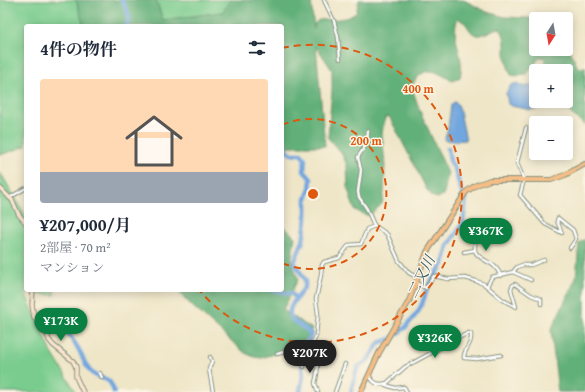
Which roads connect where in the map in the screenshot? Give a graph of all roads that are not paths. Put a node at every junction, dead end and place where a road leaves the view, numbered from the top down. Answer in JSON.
{"nodes":[{"id":1,"x":324,"y":0,"type":"edge"},
{"id":2,"x":340,"y":59,"type":"dead end"},
{"id":3,"x":526,"y":128,"type":"dead end"},
{"id":4,"x":368,"y":130,"type":"dead end"},
{"id":5,"x":585,"y":164,"type":"edge"},
{"id":6,"x":524,"y":180,"type":"junction"},
{"id":7,"x":0,"y":188,"type":"edge"},
{"id":8,"x":24,"y":189,"type":"edge"},
{"id":9,"x":10,"y":198,"type":"junction"},
{"id":10,"x":24,"y":221,"type":"edge"},
{"id":11,"x":375,"y":226,"type":"junction"},
{"id":12,"x":470,"y":233,"type":"dead end"},
{"id":13,"x":570,"y":248,"type":"dead end"},
{"id":14,"x":475,"y":250,"type":"junction"},
{"id":15,"x":464,"y":252,"type":"dead end"},
{"id":16,"x":544,"y":260,"type":"dead end"},
{"id":17,"x":513,"y":272,"type":"junction"},
{"id":18,"x":501,"y":276,"type":"junction"},
{"id":19,"x":418,"y":278,"type":"junction"},
{"id":20,"x":531,"y":280,"type":"dead end"},
{"id":21,"x":416,"y":283,"type":"junction"},
{"id":22,"x":487,"y":286,"type":"junction"},
{"id":23,"x":33,"y":292,"type":"edge"},
{"id":24,"x":541,"y":304,"type":"dead end"},
{"id":25,"x":312,"y":345,"type":"junction"},
{"id":26,"x":277,"y":354,"type":"dead end"},
{"id":27,"x":304,"y":355,"type":"junction"},
{"id":28,"x":502,"y":355,"type":"dead end"},
{"id":29,"x":210,"y":357,"type":"dead end"},
{"id":30,"x":318,"y":358,"type":"junction"},
{"id":31,"x":345,"y":364,"type":"dead end"},
{"id":32,"x":304,"y":367,"type":"dead end"},
{"id":33,"x":100,"y":373,"type":"dead end"},
{"id":34,"x":369,"y":374,"type":"junction"},
{"id":35,"x":102,"y":378,"type":"dead end"},
{"id":36,"x":383,"y":384,"type":"junction"},
{"id":37,"x":83,"y":392,"type":"edge"},
{"id":38,"x":213,"y":392,"type":"edge"},
{"id":39,"x":318,"y":392,"type":"edge"},
{"id":40,"x":335,"y":392,"type":"edge"},
{"id":41,"x":361,"y":392,"type":"edge"},
{"id":42,"x":407,"y":392,"type":"edge"}],
"edges":[{"from":1,"to":2,"type":"street"},
{"from":3,"to":6,"type":"street"},
{"from":4,"to":11,"type":"street"},
{"from":5,"to":6,"type":"main road"},
{"from":6,"to":13,"type":"street"},
{"from":6,"to":19,"type":"main road"},
{"from":7,"to":9,"type":"street"},
{"from":8,"to":9,"type":"street"},
{"from":9,"to":10,"type":"street"},
{"from":11,"to":19,"type":"street"},
{"from":11,"to":25,"type":"street"},
{"from":12,"to":14,"type":"street"},
{"from":14,"to":15,"type":"street"},
{"from":14,"to":18,"type":"street"},
{"from":16,"to":17,"type":"street"},
{"from":17,"to":18,"type":"street"},
{"from":17,"to":20,"type":"street"},
{"from":18,"to":22,"type":"street"},
{"from":19,"to":21,"type":"main road"},
{"from":21,"to":22,"type":"street"},
{"from":21,"to":34,"type":"main road"},
{"from":22,"to":24,"type":"street"},
{"from":23,"to":37,"type":"street"},
{"from":25,"to":27,"type":"street"},
{"from":25,"to":30,"type":"street"},
{"from":26,"to":27,"type":"street"},
{"from":27,"to":30,"type":"street"},
{"from":27,"to":32,"type":"street"},
{"from":28,"to":36,"type":"street"},
{"from":29,"to":38,"type":"street"},
{"from":30,"to":39,"type":"street"},
{"from":31,"to":40,"type":"street"},
{"from":33,"to":35,"type":"street"},
{"from":34,"to":36,"type":"street"},
{"from":34,"to":41,"type":"main road"},
{"from":36,"to":42,"type":"street"}]}
